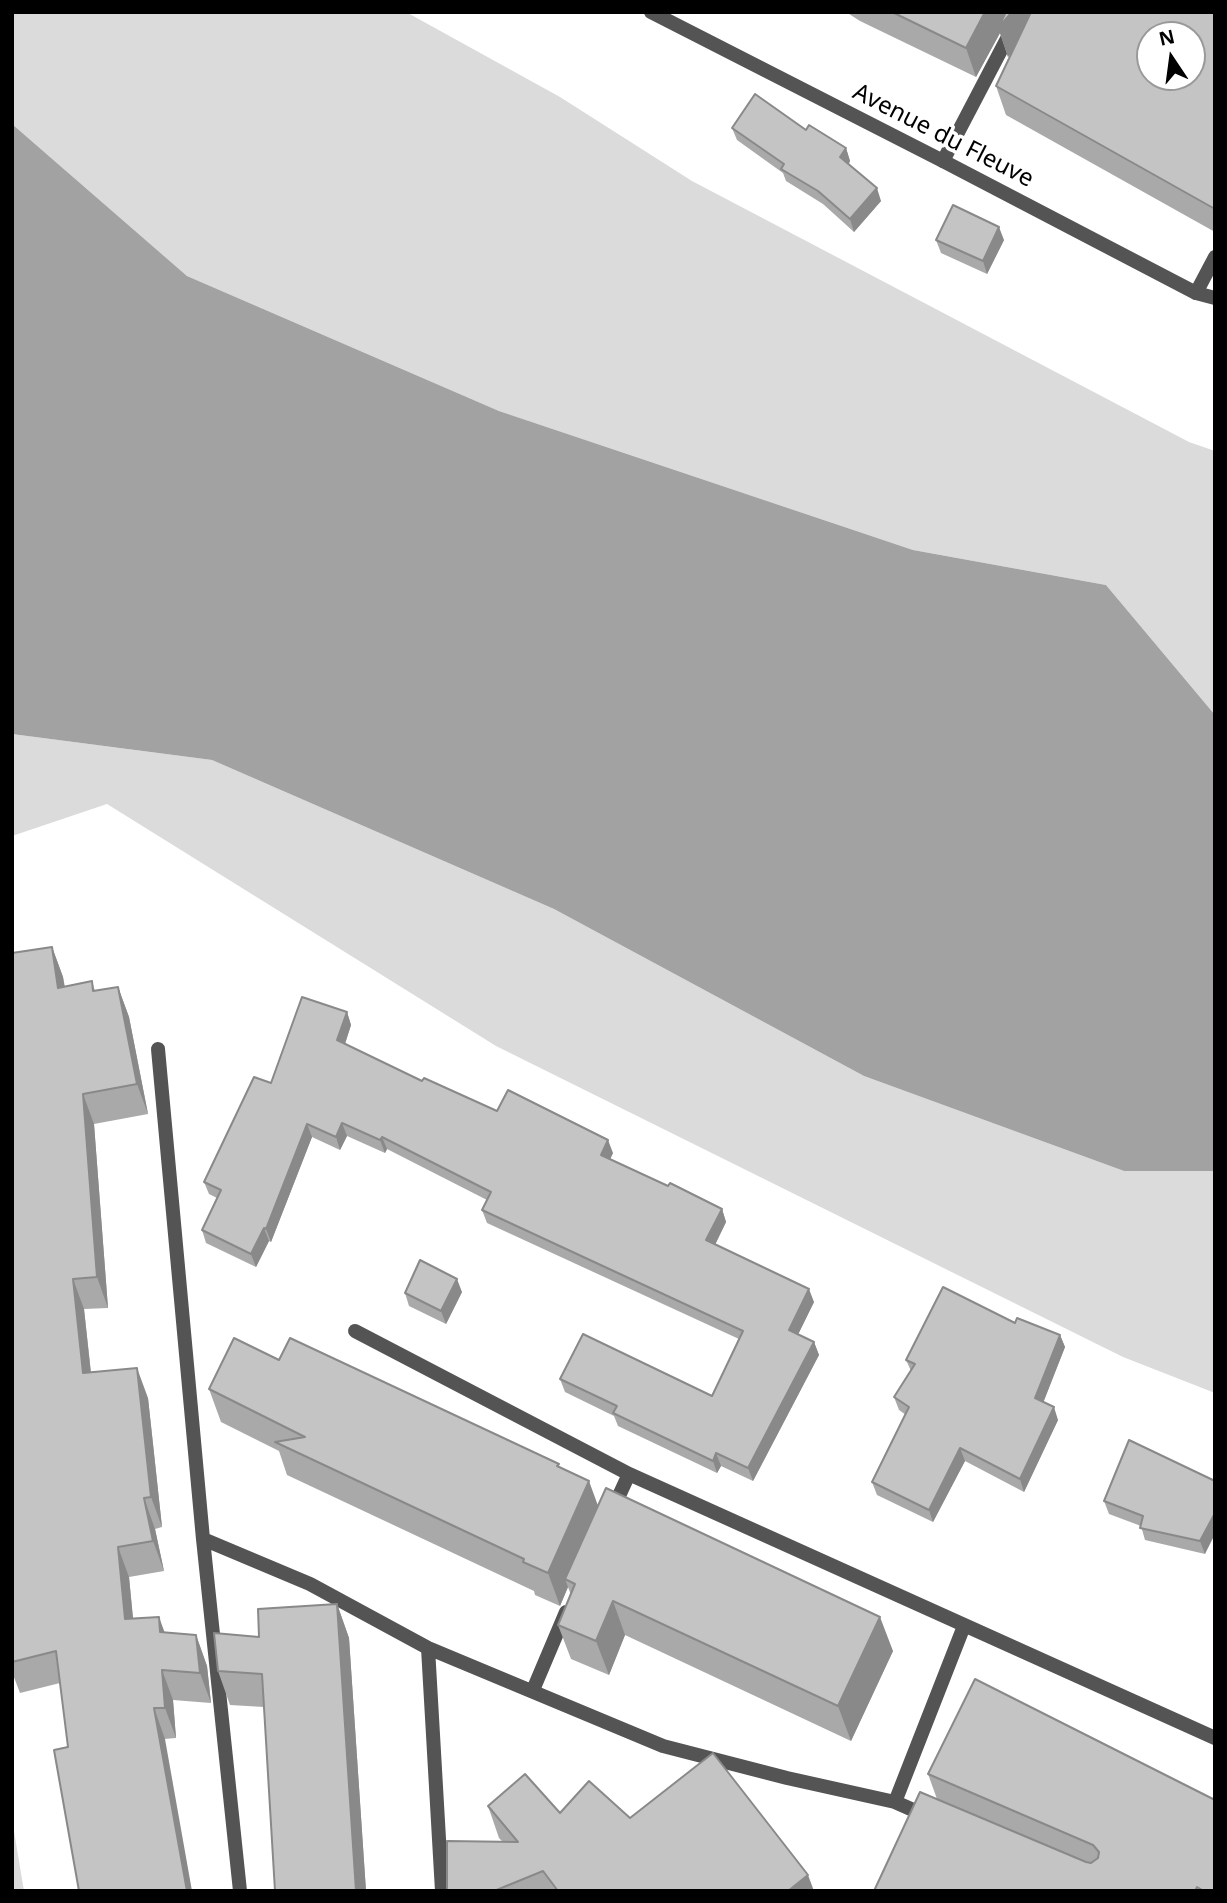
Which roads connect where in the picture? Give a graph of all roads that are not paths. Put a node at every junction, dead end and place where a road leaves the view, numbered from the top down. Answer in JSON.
{"nodes":[{"id":1,"x":651,"y":12,"type":"edge"},
{"id":2,"x":1021,"y":12,"type":"edge"},
{"id":3,"x":943,"y":161,"type":"junction"},
{"id":4,"x":1215,"y":257,"type":"edge"},
{"id":5,"x":1196,"y":293,"type":"junction"},
{"id":6,"x":1215,"y":298,"type":"edge"},
{"id":7,"x":158,"y":1049,"type":"dead end"},
{"id":8,"x":355,"y":1331,"type":"dead end"},
{"id":9,"x":629,"y":1474,"type":"junction"},
{"id":10,"x":607,"y":1522,"type":"edge"},
{"id":11,"x":203,"y":1539,"type":"junction"},
{"id":12,"x":575,"y":1593,"type":"edge"},
{"id":13,"x":964,"y":1626,"type":"junction"},
{"id":14,"x":428,"y":1648,"type":"junction"},
{"id":15,"x":533,"y":1690,"type":"junction"},
{"id":16,"x":1215,"y":1738,"type":"edge"},
{"id":17,"x":895,"y":1802,"type":"junction"},
{"id":18,"x":944,"y":1823,"type":"edge"},
{"id":19,"x":240,"y":1891,"type":"edge"},
{"id":20,"x":442,"y":1891,"type":"edge"}],
"edges":[{"from":1,"to":3,"type":"street","name":"Avenue du Fleuve"},
{"from":2,"to":3,"type":"street"},
{"from":3,"to":5,"type":"street","name":"Avenue du Fleuve"},
{"from":4,"to":5,"type":"street"},
{"from":5,"to":6,"type":"street","name":"Avenue du Fleuve"},
{"from":7,"to":11,"type":"street"},
{"from":8,"to":9,"type":"street"},
{"from":9,"to":10,"type":"street"},
{"from":9,"to":13,"type":"street"},
{"from":11,"to":14,"type":"street"},
{"from":11,"to":19,"type":"street"},
{"from":12,"to":15,"type":"street"},
{"from":13,"to":16,"type":"street"},
{"from":13,"to":17,"type":"street"},
{"from":14,"to":15,"type":"street"},
{"from":14,"to":20,"type":"street"},
{"from":15,"to":17,"type":"street"},
{"from":17,"to":18,"type":"street"}]}
